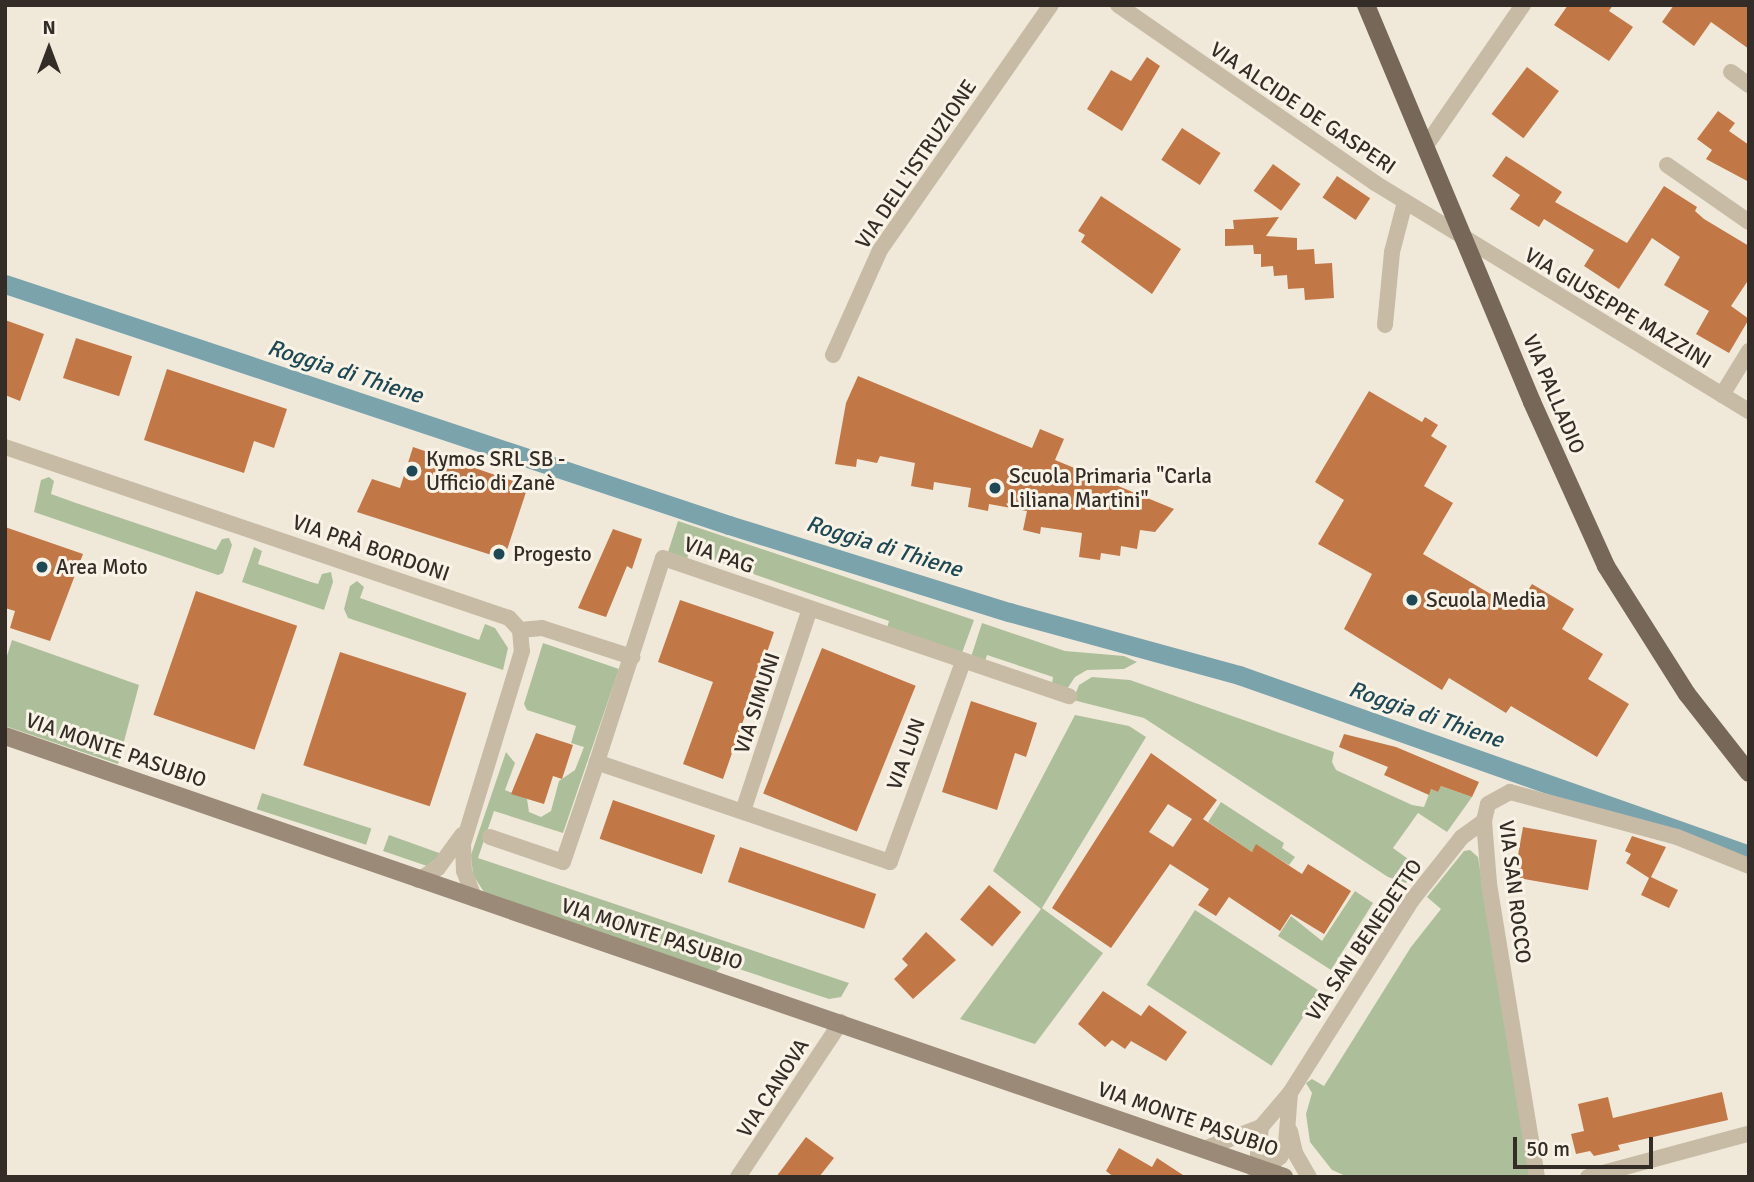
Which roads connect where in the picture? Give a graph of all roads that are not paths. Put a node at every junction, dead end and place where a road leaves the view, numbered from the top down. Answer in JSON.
{"nodes":[{"id":1,"x":1051,"y":5,"type":"edge"},
{"id":2,"x":1118,"y":5,"type":"edge"},
{"id":3,"x":1366,"y":5,"type":"edge"},
{"id":4,"x":1523,"y":5,"type":"edge"},
{"id":5,"x":1731,"y":72,"type":"dead end"},
{"id":6,"x":1749,"y":85,"type":"edge"},
{"id":7,"x":1425,"y":147,"type":"junction"},
{"id":8,"x":1667,"y":165,"type":"dead end"},
{"id":9,"x":1405,"y":202,"type":"junction"},
{"id":10,"x":1749,"y":222,"type":"edge"},
{"id":11,"x":1466,"y":242,"type":"junction"},
{"id":12,"x":1385,"y":324,"type":"dead end"},
{"id":13,"x":1749,"y":351,"type":"edge"},
{"id":14,"x":833,"y":355,"type":"dead end"},
{"id":15,"x":1722,"y":395,"type":"junction"},
{"id":16,"x":1749,"y":411,"type":"edge"},
{"id":17,"x":5,"y":447,"type":"edge"},
{"id":18,"x":810,"y":609,"type":"junction"},
{"id":19,"x":520,"y":630,"type":"junction"},
{"id":20,"x":632,"y":657,"type":"junction"},
{"id":21,"x":963,"y":662,"type":"junction"},
{"id":22,"x":1069,"y":696,"type":"dead end"},
{"id":23,"x":5,"y":736,"type":"edge"},
{"id":24,"x":597,"y":762,"type":"junction"},
{"id":25,"x":1749,"y":774,"type":"edge"},
{"id":26,"x":743,"y":811,"type":"junction"},
{"id":27,"x":1484,"y":821,"type":"junction"},
{"id":28,"x":465,"y":830,"type":"junction"},
{"id":29,"x":490,"y":838,"type":"dead end"},
{"id":30,"x":1749,"y":866,"type":"edge"},
{"id":31,"x":418,"y":880,"type":"junction"},
{"id":32,"x":475,"y":899,"type":"junction"},
{"id":33,"x":841,"y":1022,"type":"junction"},
{"id":34,"x":1290,"y":1093,"type":"junction"},
{"id":35,"x":1261,"y":1127,"type":"junction"},
{"id":36,"x":1289,"y":1130,"type":"junction"},
{"id":37,"x":1746,"y":1134,"type":"dead end"},
{"id":38,"x":1204,"y":1149,"type":"junction"},
{"id":39,"x":1259,"y":1173,"type":"edge"},
{"id":40,"x":738,"y":1177,"type":"edge"},
{"id":41,"x":1284,"y":1177,"type":"edge"},
{"id":42,"x":1309,"y":1177,"type":"edge"},
{"id":43,"x":1537,"y":1177,"type":"edge"},
{"id":44,"x":1588,"y":1177,"type":"edge"}],
"edges":[{"from":1,"to":14,"type":"street","name":"VIA DELL'ISTRUZIONE"},
{"from":2,"to":9,"type":"street","name":"VIA ALCIDE DE GASPERI"},
{"from":3,"to":7,"type":"main road","name":"VIA PALLADIO"},
{"from":4,"to":7,"type":"street"},
{"from":5,"to":6,"type":"street"},
{"from":7,"to":11,"type":"main road","name":"VIA PALLADIO"},
{"from":8,"to":10,"type":"street"},
{"from":9,"to":11,"type":"street","name":"VIA ALCIDE DE GASPERI"},
{"from":9,"to":12,"type":"street"},
{"from":11,"to":15,"type":"street","name":"VIA GIUSEPPE MAZZINI"},
{"from":11,"to":25,"type":"main road","name":"VIA PALLADIO"},
{"from":13,"to":15,"type":"street"},
{"from":15,"to":16,"type":"street","name":"VIA GIUSEPPE MAZZINI"},
{"from":17,"to":19,"type":"street","name":"VIA PRÀ BORDONI"},
{"from":18,"to":20,"type":"street","name":"VIA PAG"},
{"from":18,"to":21,"type":"street","name":"VIA PAG"},
{"from":18,"to":26,"type":"street","name":"VIA SIMUNI"},
{"from":19,"to":20,"type":"street"},
{"from":19,"to":28,"type":"street"},
{"from":20,"to":24,"type":"street","name":"VIA PAG"},
{"from":21,"to":22,"type":"street","name":"VIA PAG"},
{"from":21,"to":26,"type":"street","name":"VIA LUN"},
{"from":23,"to":31,"type":"main road","name":"VIA MONTE PASUBIO"},
{"from":24,"to":26,"type":"street"},
{"from":24,"to":29,"type":"street","name":"VIA PAG"},
{"from":27,"to":30,"type":"street","name":"VIA SAN ROCCO"},
{"from":27,"to":34,"type":"street","name":"VIA SAN BENEDETTO"},
{"from":27,"to":43,"type":"street","name":"VIA SAN ROCCO"},
{"from":28,"to":31,"type":"street"},
{"from":28,"to":32,"type":"street"},
{"from":31,"to":32,"type":"main road","name":"VIA MONTE PASUBIO"},
{"from":32,"to":33,"type":"main road","name":"VIA MONTE PASUBIO"},
{"from":33,"to":38,"type":"main road","name":"VIA MONTE PASUBIO"},
{"from":33,"to":40,"type":"street","name":"VIA CANOVA"},
{"from":34,"to":35,"type":"street","name":"VIA SAN BENEDETTO"},
{"from":34,"to":36,"type":"street"},
{"from":35,"to":38,"type":"street"},
{"from":35,"to":39,"type":"street"},
{"from":36,"to":39,"type":"street"},
{"from":36,"to":42,"type":"street"},
{"from":37,"to":44,"type":"street"},
{"from":38,"to":39,"type":"main road","name":"VIA MONTE PASUBIO"},
{"from":39,"to":41,"type":"main road","name":"VIA MONTE PASUBIO"}]}
